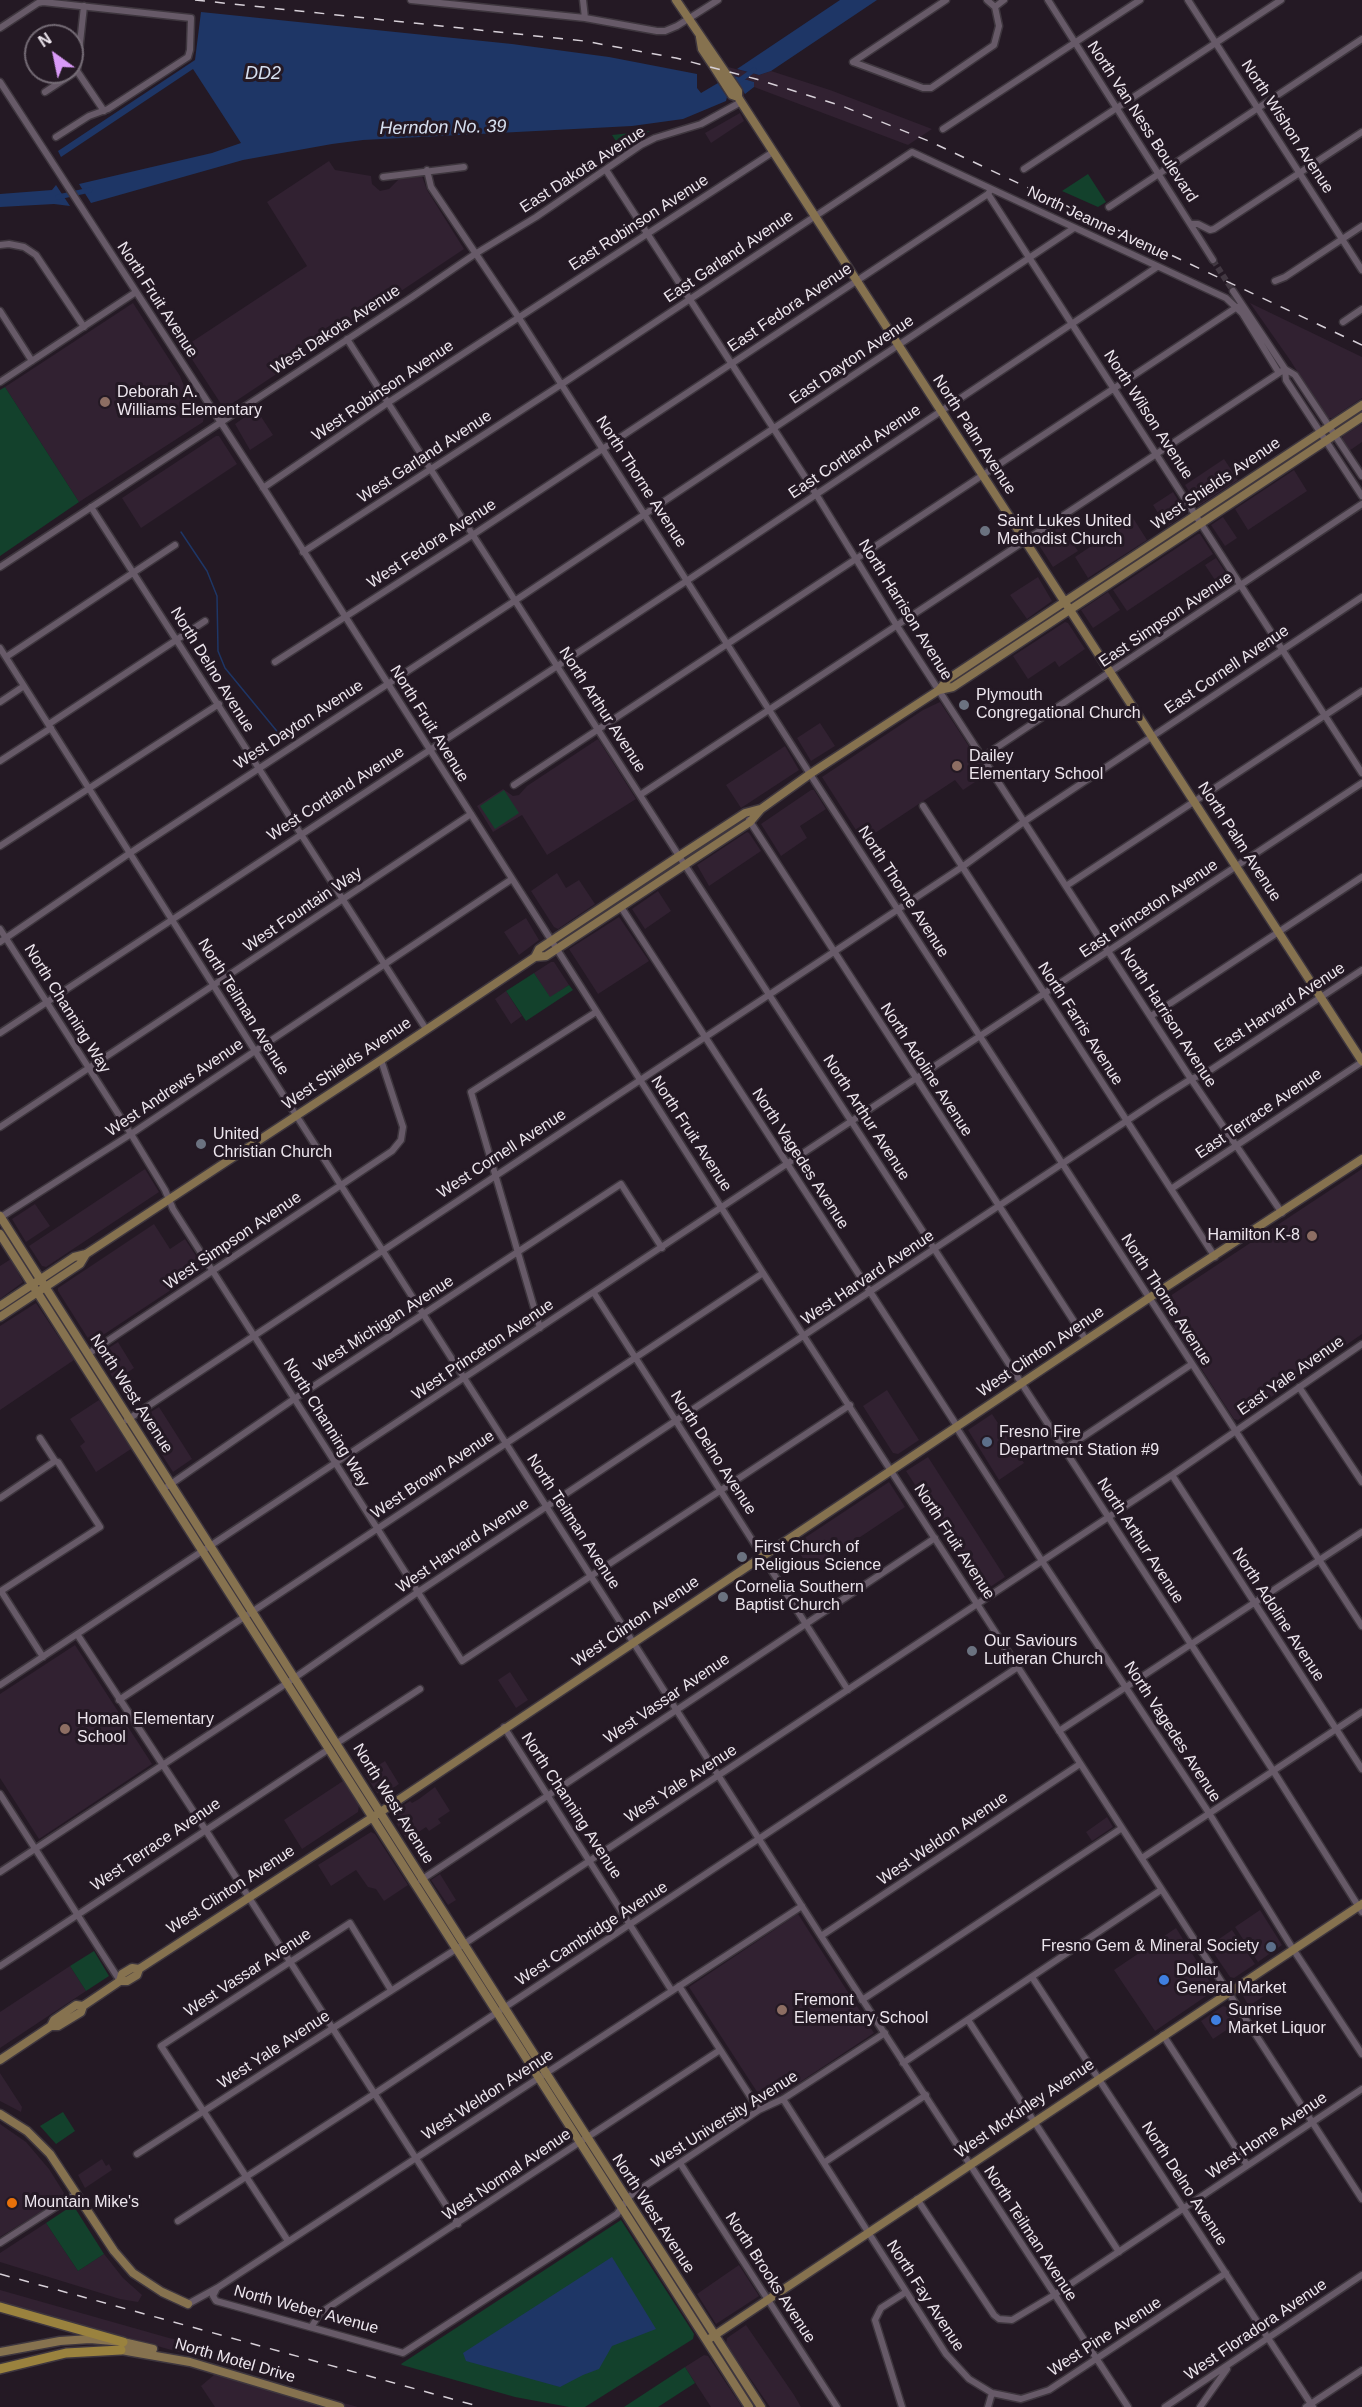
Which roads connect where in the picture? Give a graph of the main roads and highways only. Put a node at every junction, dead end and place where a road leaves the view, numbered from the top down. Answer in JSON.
{"nodes":[{"id":1,"x":676,"y":0,"type":"edge"},
{"id":2,"x":1362,"y":405,"type":"edge"},
{"id":3,"x":1362,"y":417,"type":"edge"},
{"id":4,"x":1332,"y":431,"type":"junction"},
{"id":5,"x":1198,"y":519,"type":"junction"},
{"id":6,"x":1066,"y":606,"type":"junction"},
{"id":7,"x":748,"y":817,"type":"junction"},
{"id":8,"x":648,"y":877,"type":"junction"},
{"id":9,"x":621,"y":907,"type":"junction"},
{"id":10,"x":554,"y":945,"type":"junction"},
{"id":11,"x":1362,"y":1061,"type":"edge"},
{"id":12,"x":1362,"y":1159,"type":"edge"},
{"id":13,"x":0,"y":1217,"type":"edge"},
{"id":14,"x":0,"y":1234,"type":"edge"},
{"id":15,"x":43,"y":1282,"type":"junction"},
{"id":16,"x":34,"y":1288,"type":"junction"},
{"id":17,"x":0,"y":1306,"type":"edge"},
{"id":18,"x":0,"y":1317,"type":"edge"},
{"id":19,"x":125,"y":1421,"type":"junction"},
{"id":20,"x":290,"y":1681,"type":"junction"},
{"id":21,"x":377,"y":1814,"type":"junction"},
{"id":22,"x":1361,"y":1907,"type":"edge"},
{"id":23,"x":0,"y":2060,"type":"edge"},
{"id":24,"x":0,"y":2114,"type":"edge"},
{"id":25,"x":583,"y":2140,"type":"junction"},
{"id":26,"x":188,"y":2304,"type":"road end"},
{"id":27,"x":0,"y":2307,"type":"edge"},
{"id":28,"x":710,"y":2339,"type":"junction"},
{"id":29,"x":122,"y":2346,"type":"junction"},
{"id":30,"x":0,"y":2352,"type":"edge"},
{"id":31,"x":0,"y":2369,"type":"edge"},
{"id":32,"x":735,"y":2386,"type":"junction"},
{"id":33,"x":312,"y":2403,"type":"edge"},
{"id":34,"x":340,"y":2407,"type":"edge"},
{"id":35,"x":749,"y":2407,"type":"edge"},
{"id":36,"x":754,"y":2407,"type":"edge"},
{"id":37,"x":761,"y":2407,"type":"edge"}],
"edges":[{"from":1,"to":6,"type":"main road","name":"North Palm Avenue"},
{"from":2,"to":4,"type":"main road","name":"West Shields Avenue"},
{"from":3,"to":4,"type":"main road","name":"West Shields Avenue"},
{"from":4,"to":5,"type":"main road","name":"West Shields Avenue"},
{"from":4,"to":5,"type":"main road","name":"West Shields Avenue"},
{"from":5,"to":6,"type":"main road","name":"West Shields Avenue"},
{"from":6,"to":7,"type":"main road","name":"West Shields Avenue"},
{"from":6,"to":11,"type":"main road","name":"North Palm Avenue"},
{"from":7,"to":8,"type":"main road","name":"West Shields Avenue"},
{"from":7,"to":9,"type":"main road","name":"West Shields Avenue"},
{"from":8,"to":9,"type":"main road"},
{"from":8,"to":10,"type":"main road","name":"West Shields Avenue"},
{"from":9,"to":10,"type":"main road","name":"West Shields Avenue"},
{"from":10,"to":15,"type":"main road","name":"West Shields Avenue"},
{"from":12,"to":21,"type":"main road","name":"West Clinton Avenue"},
{"from":13,"to":15,"type":"main road","name":"North West Avenue"},
{"from":14,"to":16,"type":"main road","name":"North West Avenue"},
{"from":15,"to":16,"type":"main road","name":"West Shields Avenue"},
{"from":15,"to":19,"type":"main road","name":"North West Avenue"},
{"from":16,"to":17,"type":"main road","name":"West Shields Avenue"},
{"from":16,"to":18,"type":"main road","name":"West Shields Avenue"},
{"from":16,"to":19,"type":"main road","name":"North West Avenue"},
{"from":19,"to":20,"type":"main road","name":"North West Avenue"},
{"from":20,"to":21,"type":"main road","name":"North West Avenue"},
{"from":20,"to":21,"type":"main road","name":"North West Avenue"},
{"from":21,"to":23,"type":"main road","name":"West Clinton Avenue"},
{"from":21,"to":25,"type":"main road","name":"North West Avenue"},
{"from":22,"to":28,"type":"main road","name":"West McKinley Avenue"},
{"from":24,"to":26,"type":"main road"},
{"from":25,"to":28,"type":"main road","name":"North West Avenue"},
{"from":25,"to":28,"type":"main road","name":"North West Avenue"},
{"from":27,"to":29,"type":"highway"},
{"from":28,"to":32,"type":"main road","name":"North West Avenue"},
{"from":28,"to":37,"type":"main road","name":"North West Avenue"},
{"from":29,"to":30,"type":"main road","name":"North Motel Drive"},
{"from":29,"to":31,"type":"highway"},
{"from":29,"to":33,"type":"main road","name":"North Motel Drive"},
{"from":32,"to":35,"type":"main road","name":"North West Avenue"},
{"from":32,"to":36,"type":"main road"},
{"from":33,"to":34,"type":"main road","name":"North Motel Drive"}]}
